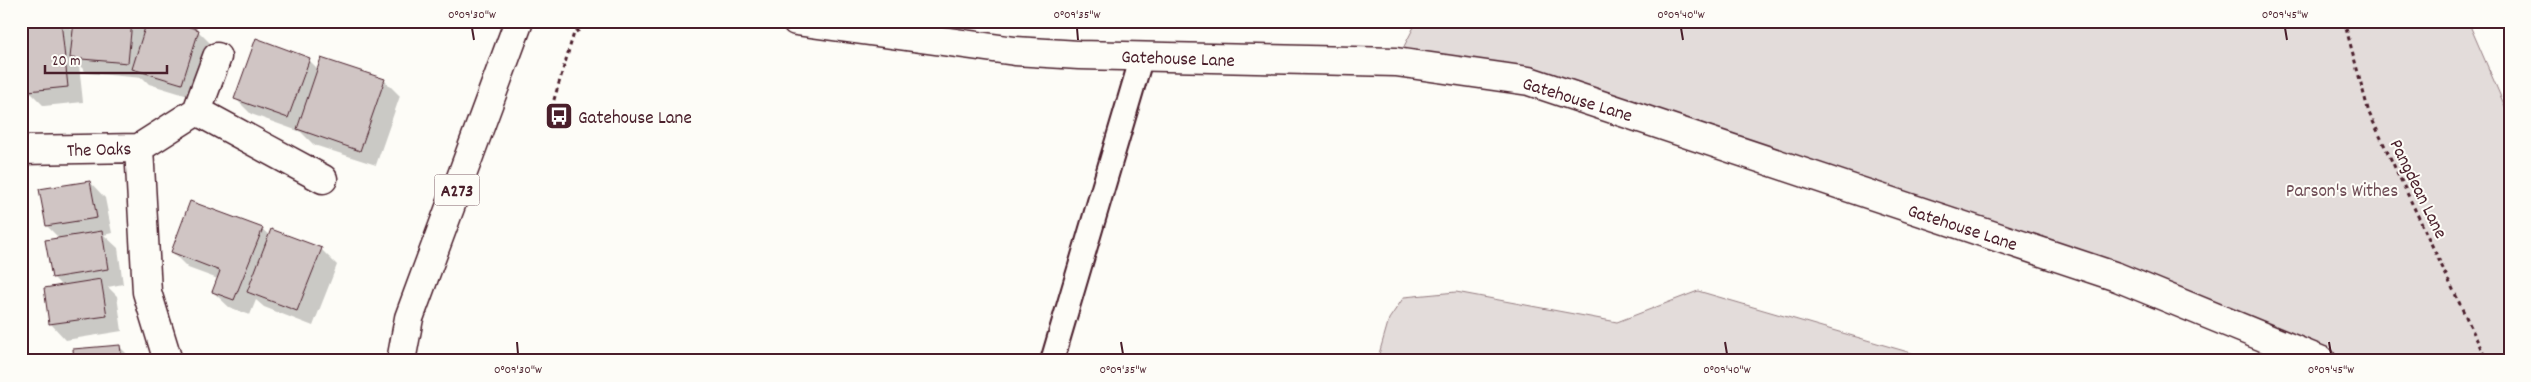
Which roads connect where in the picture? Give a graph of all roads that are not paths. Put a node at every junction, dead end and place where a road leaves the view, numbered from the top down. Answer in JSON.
{"nodes":[{"id":1,"x":519,"y":21,"type":"edge"},
{"id":2,"x":796,"y":21,"type":"edge"},
{"id":3,"x":1142,"y":56,"type":"junction"},
{"id":4,"x":217,"y":57,"type":"dead end"},
{"id":5,"x":197,"y":111,"type":"junction"},
{"id":6,"x":139,"y":148,"type":"junction"},
{"id":7,"x":21,"y":150,"type":"edge"},
{"id":8,"x":323,"y":178,"type":"dead end"},
{"id":9,"x":168,"y":361,"type":"edge"},
{"id":10,"x":401,"y":361,"type":"edge"},
{"id":11,"x":1052,"y":361,"type":"edge"},
{"id":12,"x":2322,"y":361,"type":"edge"}],
"edges":[{"from":1,"to":10,"type":"street","number":"A273"},
{"from":2,"to":3,"type":"street","name":"Gatehouse Lane"},
{"from":3,"to":11,"type":"lane"},
{"from":3,"to":12,"type":"street","name":"Gatehouse Lane"},
{"from":4,"to":5,"type":"street"},
{"from":5,"to":6,"type":"street","name":"The Oaks"},
{"from":5,"to":8,"type":"street"},
{"from":6,"to":7,"type":"street","name":"The Oaks"},
{"from":6,"to":9,"type":"street"}]}
